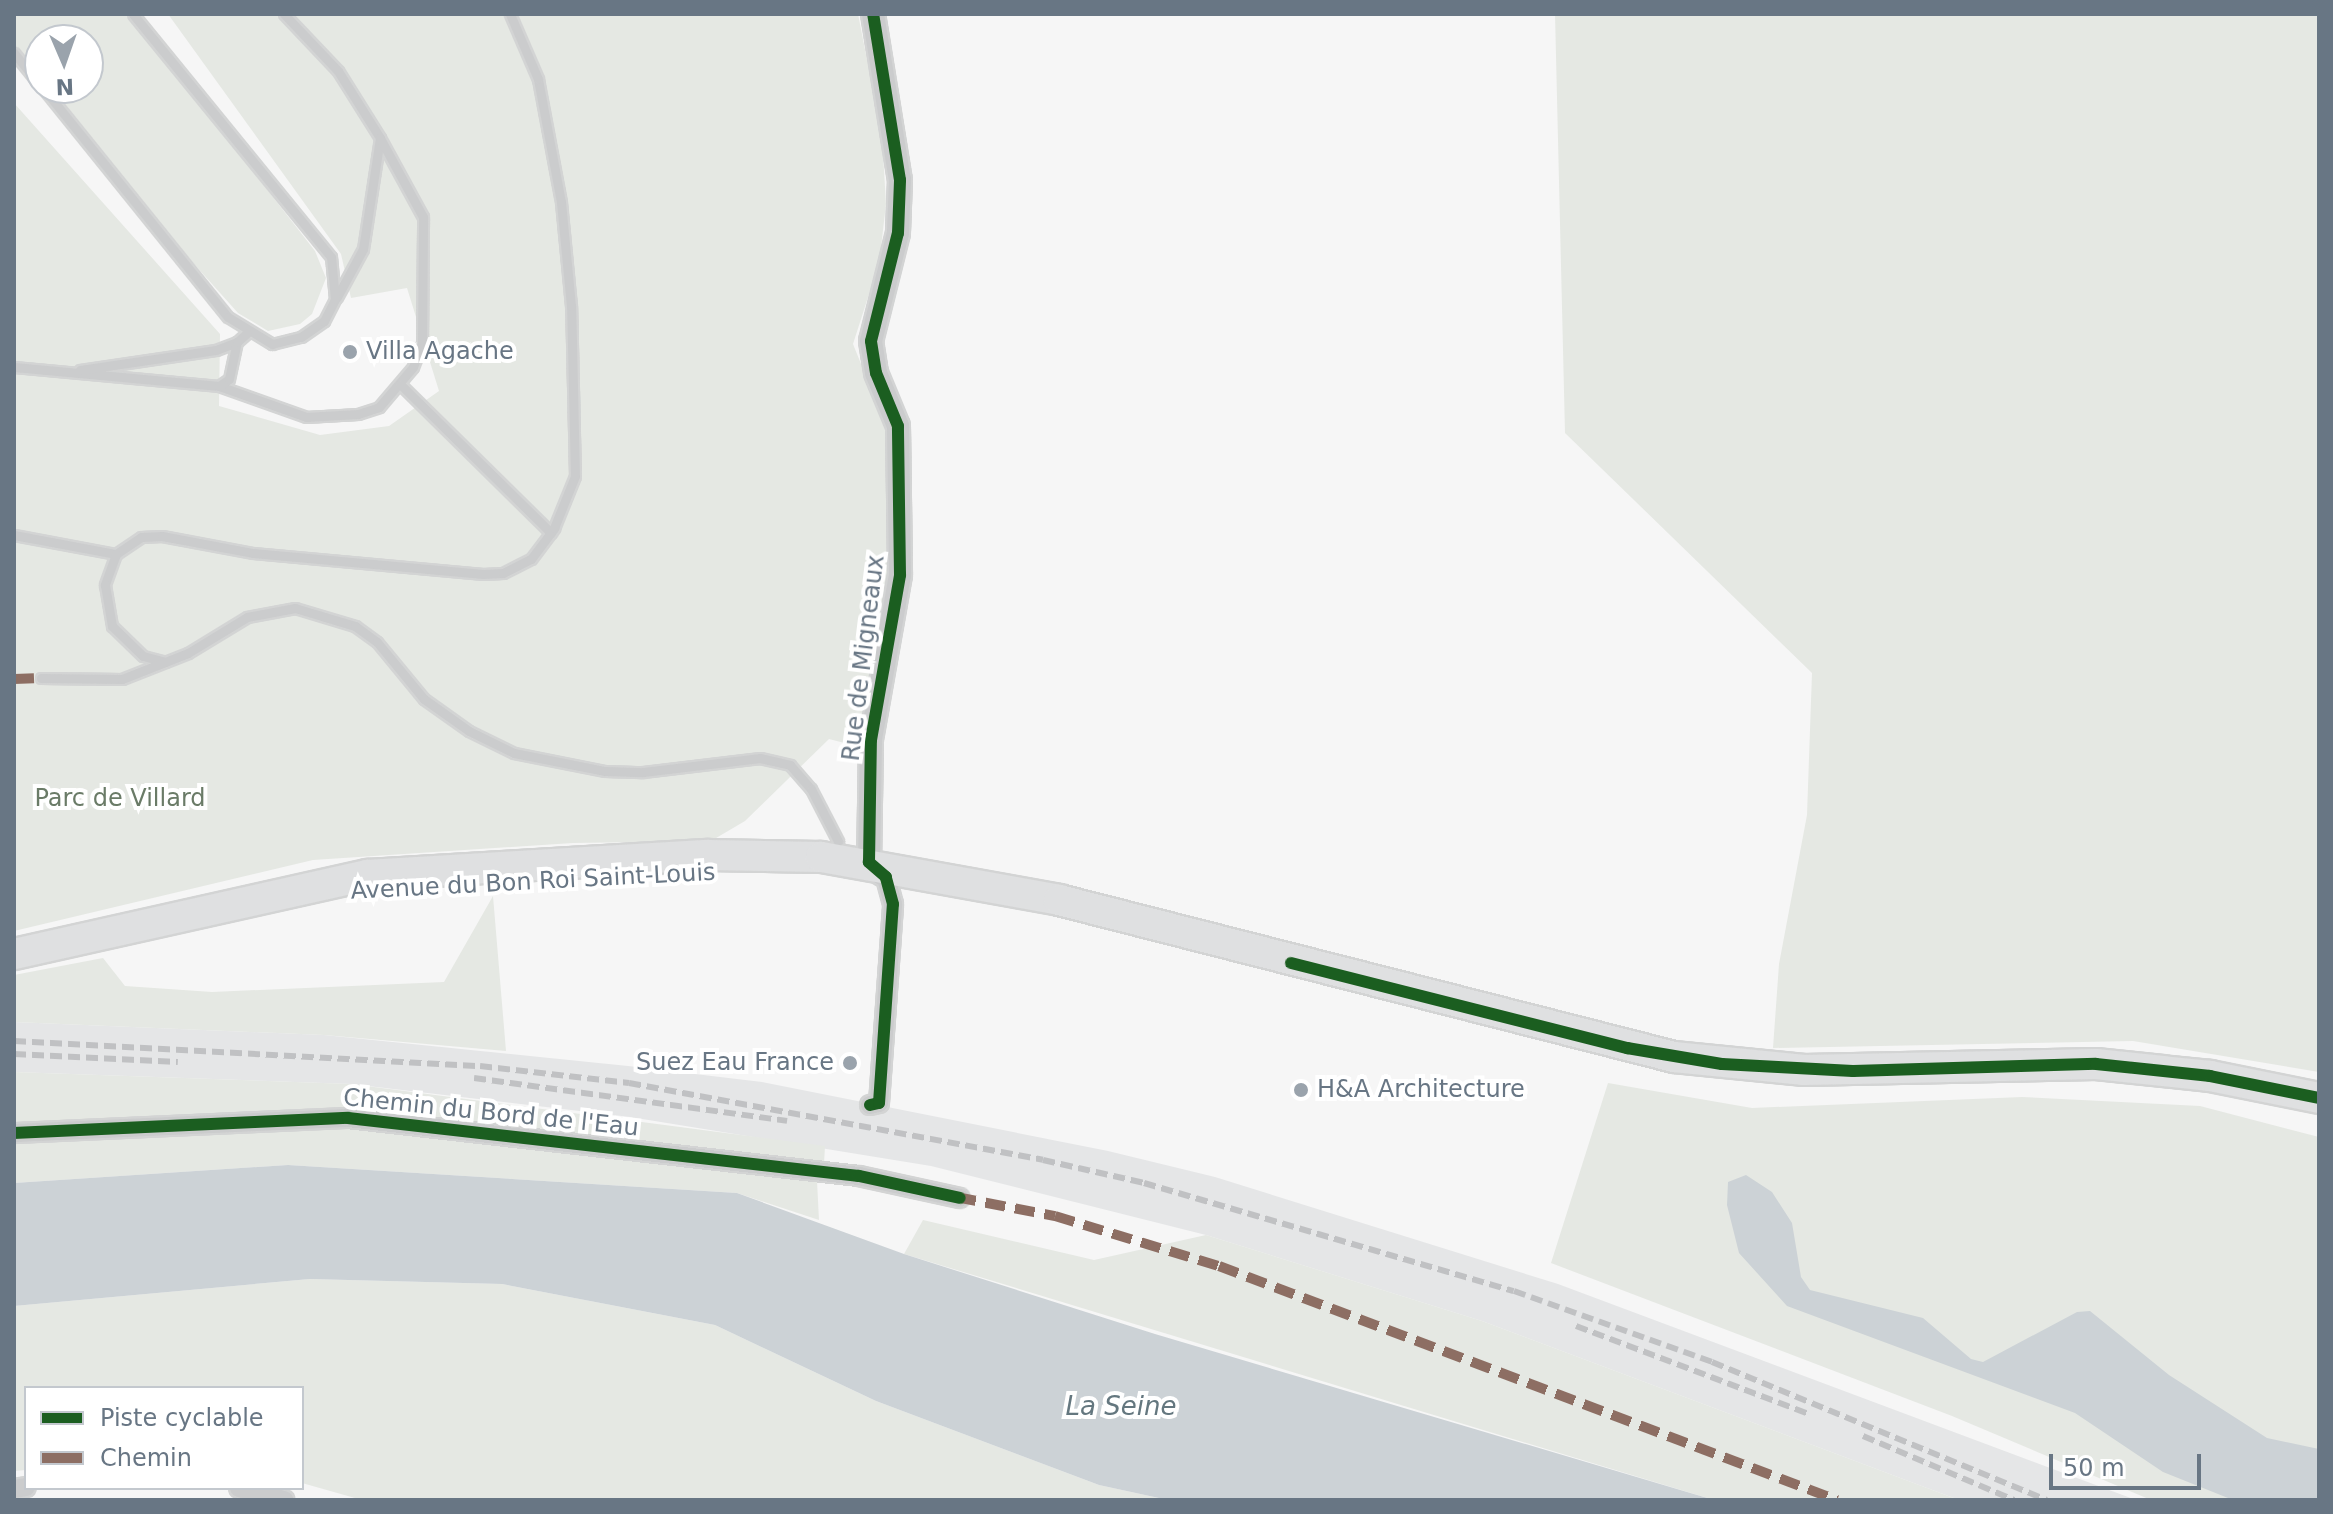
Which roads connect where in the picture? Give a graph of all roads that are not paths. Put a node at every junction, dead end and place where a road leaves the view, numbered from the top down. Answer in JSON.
{"nodes":[{"id":1,"x":133,"y":14,"type":"edge"},
{"id":2,"x":284,"y":14,"type":"edge"},
{"id":3,"x":510,"y":14,"type":"edge"},
{"id":4,"x":873,"y":14,"type":"edge"},
{"id":5,"x":14,"y":45,"type":"edge"},
{"id":6,"x":17,"y":56,"type":"edge"},
{"id":7,"x":56,"y":104,"type":"edge"},
{"id":8,"x":380,"y":138,"type":"junction"},
{"id":9,"x":335,"y":299,"type":"junction"},
{"id":10,"x":247,"y":333,"type":"junction"},
{"id":11,"x":237,"y":342,"type":"junction"},
{"id":12,"x":14,"y":367,"type":"edge"},
{"id":13,"x":67,"y":373,"type":"junction"},
{"id":14,"x":400,"y":384,"type":"junction"},
{"id":15,"x":219,"y":386,"type":"junction"},
{"id":16,"x":551,"y":533,"type":"junction"},
{"id":17,"x":14,"y":535,"type":"edge"},
{"id":18,"x":116,"y":554,"type":"junction"},
{"id":19,"x":165,"y":662,"type":"junction"},
{"id":20,"x":41,"y":678,"type":"dead end"},
{"id":21,"x":838,"y":841,"type":"dead end"},
{"id":22,"x":878,"y":870,"type":"junction"},
{"id":23,"x":14,"y":954,"type":"edge"},
{"id":24,"x":2319,"y":1098,"type":"edge"},
{"id":25,"x":870,"y":1105,"type":"dead end"},
{"id":26,"x":14,"y":1133,"type":"edge"},
{"id":27,"x":960,"y":1198,"type":"dead end"},
{"id":28,"x":246,"y":1490,"type":"edge"},
{"id":29,"x":284,"y":1500,"type":"edge"}],
"edges":[{"from":1,"to":9,"type":"lane"},
{"from":2,"to":8,"type":"lane"},
{"from":3,"to":16,"type":"lane"},
{"from":4,"to":22,"type":"street","name":"Rue de Migneaux"},
{"from":5,"to":6,"type":"lane"},
{"from":7,"to":10,"type":"lane"},
{"from":8,"to":9,"type":"lane"},
{"from":8,"to":14,"type":"lane"},
{"from":9,"to":10,"type":"lane"},
{"from":10,"to":11,"type":"lane"},
{"from":11,"to":13,"type":"lane"},
{"from":11,"to":15,"type":"lane"},
{"from":12,"to":13,"type":"lane"},
{"from":13,"to":15,"type":"lane"},
{"from":14,"to":15,"type":"lane"},
{"from":14,"to":16,"type":"lane"},
{"from":16,"to":18,"type":"lane"},
{"from":17,"to":18,"type":"lane"},
{"from":18,"to":19,"type":"lane"},
{"from":19,"to":20,"type":"lane"},
{"from":19,"to":21,"type":"lane"},
{"from":22,"to":23,"type":"main road","name":"Avenue du Bon Roi Saint-Louis"},
{"from":22,"to":24,"type":"main road","name":"Avenue du Bon Roi Saint-Louis"},
{"from":22,"to":25,"type":"street"},
{"from":26,"to":27,"type":"street","name":"Chemin du Bord de l'Eau"},
{"from":28,"to":29,"type":"street"}]}
